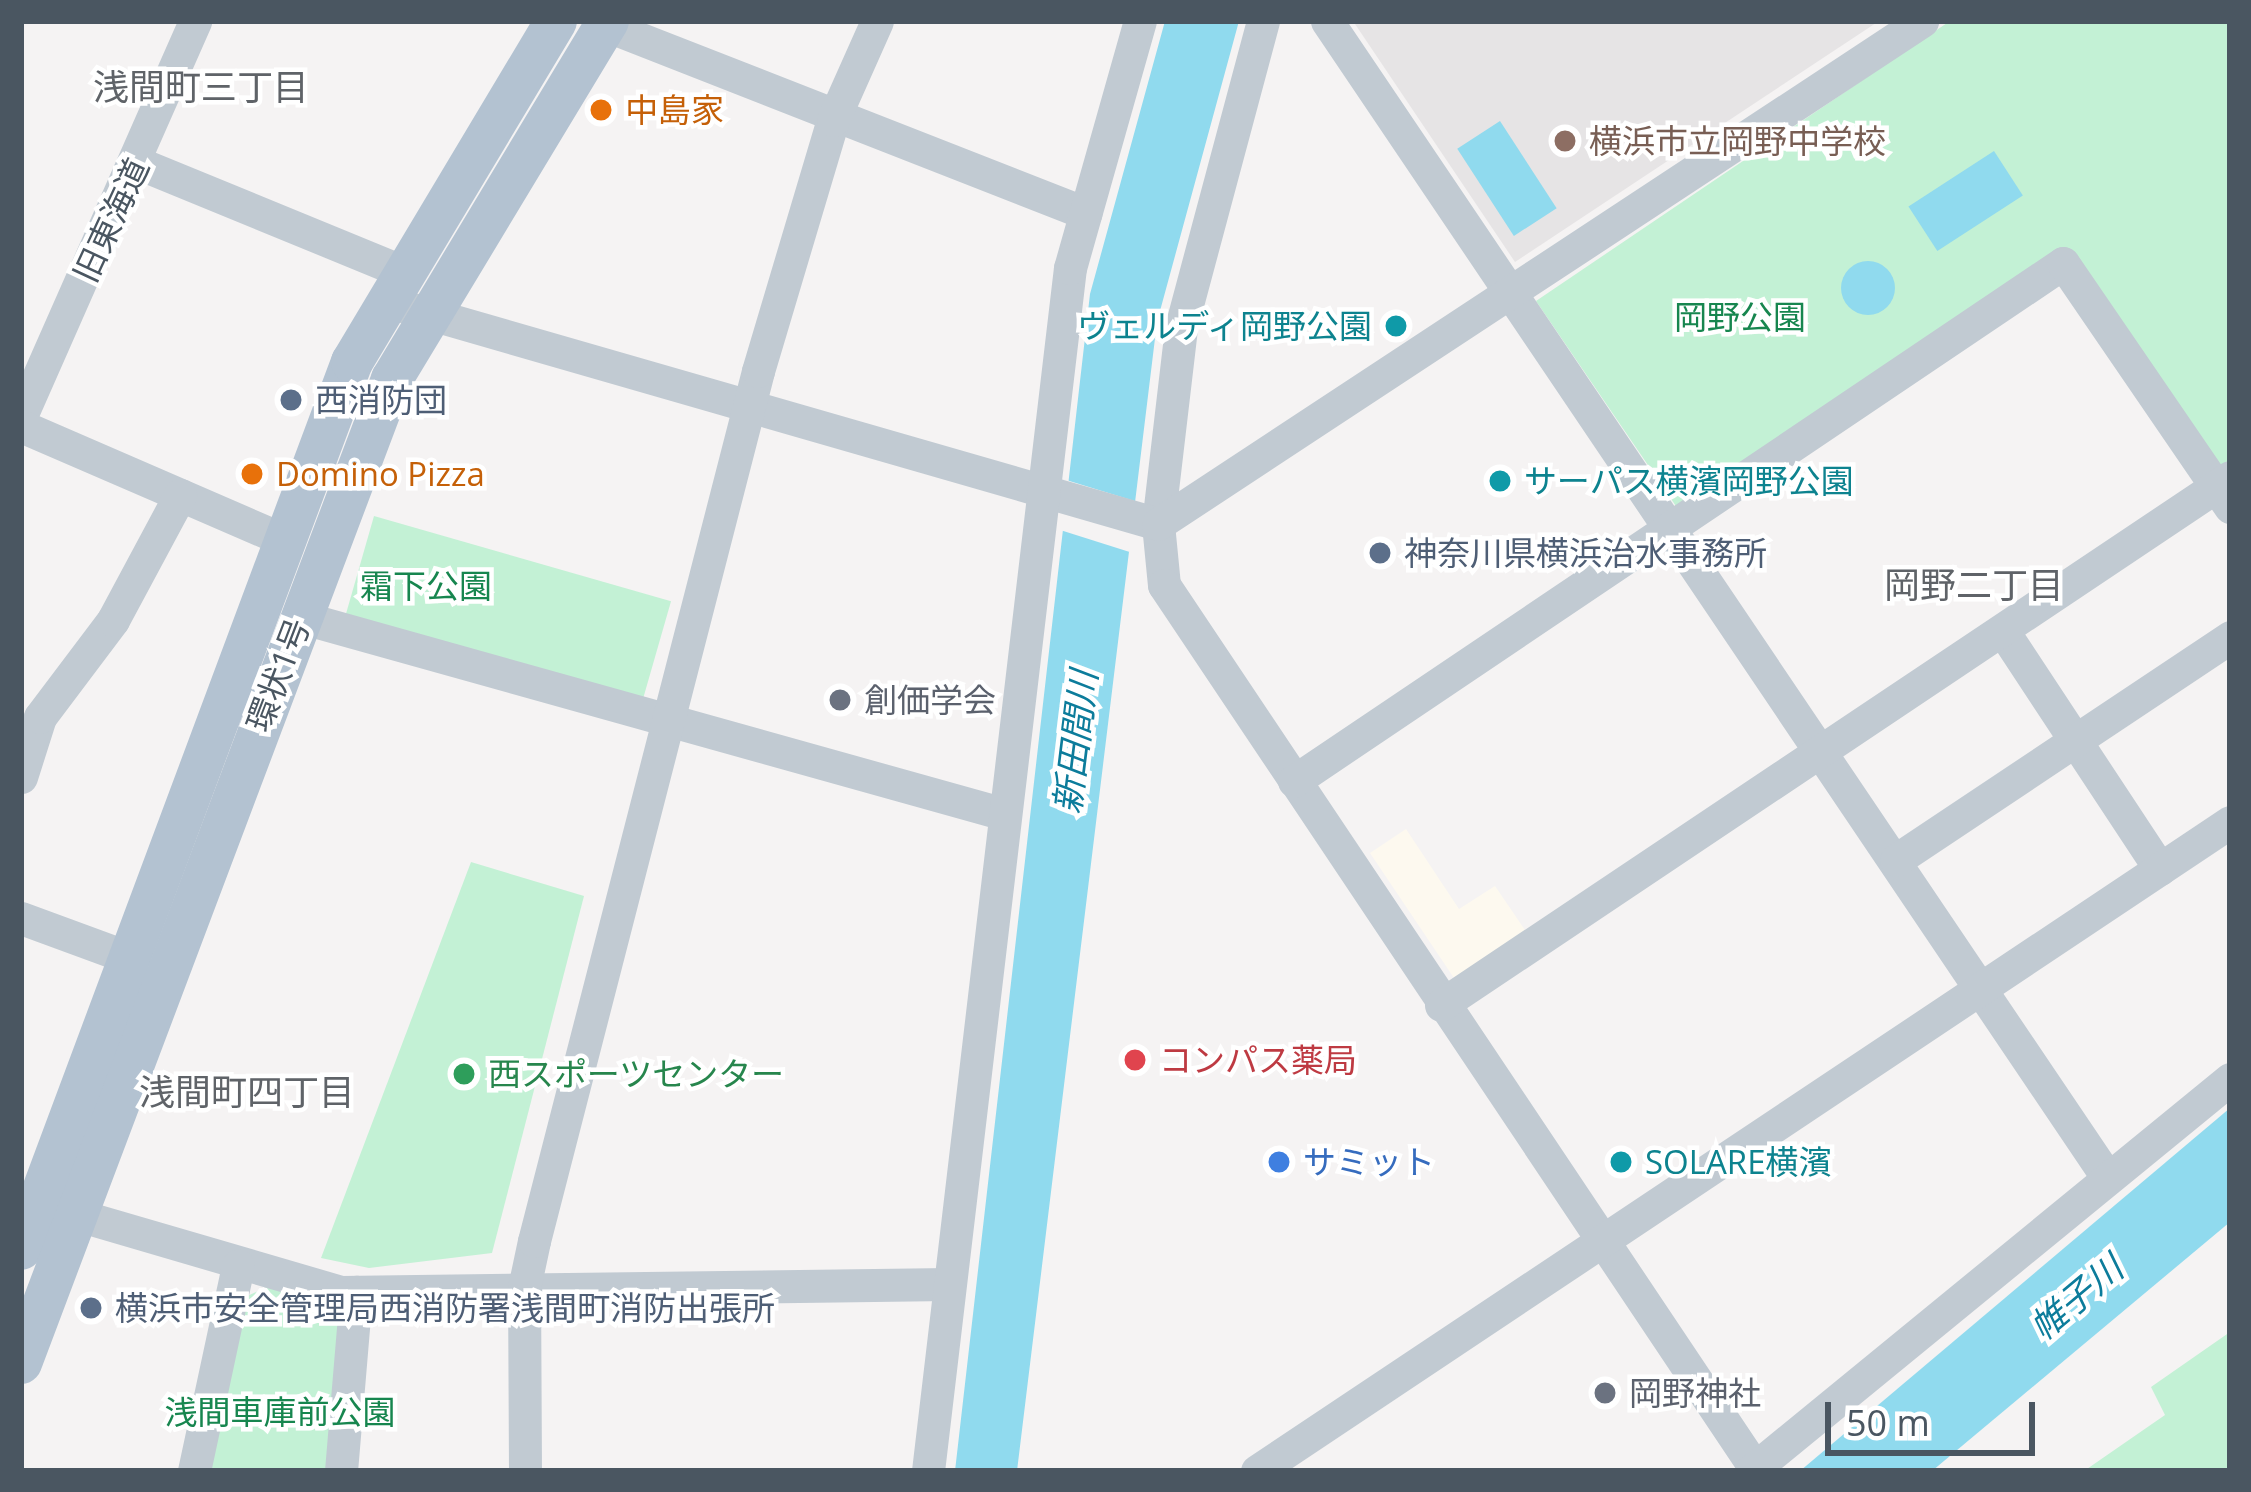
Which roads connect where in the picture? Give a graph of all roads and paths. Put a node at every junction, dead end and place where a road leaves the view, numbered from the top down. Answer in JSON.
{"nodes":[{"id":1,"x":195,"y":21,"type":"edge"},
{"id":2,"x":556,"y":21,"type":"edge"},
{"id":3,"x":877,"y":21,"type":"edge"},
{"id":4,"x":1140,"y":21,"type":"edge"},
{"id":5,"x":1263,"y":21,"type":"edge"},
{"id":6,"x":1327,"y":21,"type":"edge"},
{"id":7,"x":1922,"y":21,"type":"edge"},
{"id":8,"x":606,"y":23,"type":"edge"},
{"id":9,"x":833,"y":120,"type":"junction"},
{"id":10,"x":139,"y":163,"type":"junction"},
{"id":11,"x":1085,"y":213,"type":"junction"},
{"id":12,"x":1513,"y":292,"type":"junction"},
{"id":13,"x":404,"y":297,"type":"junction"},
{"id":14,"x":747,"y":412,"type":"junction"},
{"id":15,"x":21,"y":416,"type":"edge"},
{"id":16,"x":21,"y":425,"type":"edge"},
{"id":17,"x":2225,"y":490,"type":"edge"},
{"id":18,"x":179,"y":495,"type":"junction"},
{"id":19,"x":1050,"y":497,"type":"junction"},
{"id":20,"x":1150,"y":523,"type":"junction"},
{"id":21,"x":1675,"y":532,"type":"junction"},
{"id":22,"x":285,"y":540,"type":"junction"},
{"id":23,"x":300,"y":617,"type":"junction"},
{"id":24,"x":2003,"y":631,"type":"junction"},
{"id":25,"x":2230,"y":637,"type":"edge"},
{"id":26,"x":668,"y":722,"type":"junction"},
{"id":27,"x":2075,"y":740,"type":"junction"},
{"id":28,"x":1828,"y":749,"type":"junction"},
{"id":29,"x":21,"y":777,"type":"edge"},
{"id":30,"x":1294,"y":781,"type":"junction"},
{"id":31,"x":1004,"y":814,"type":"junction"},
{"id":32,"x":2230,"y":822,"type":"edge"},
{"id":33,"x":1896,"y":860,"type":"junction"},
{"id":34,"x":2160,"y":869,"type":"junction"},
{"id":35,"x":21,"y":918,"type":"edge"},
{"id":36,"x":130,"y":958,"type":"junction"},
{"id":37,"x":1984,"y":984,"type":"junction"},
{"id":38,"x":1441,"y":1005,"type":"junction"},
{"id":39,"x":2230,"y":1078,"type":"edge"},
{"id":40,"x":2105,"y":1174,"type":"junction"},
{"id":41,"x":45,"y":1205,"type":"edge"},
{"id":42,"x":1599,"y":1241,"type":"junction"},
{"id":43,"x":21,"y":1249,"type":"edge"},
{"id":44,"x":238,"y":1266,"type":"junction"},
{"id":45,"x":949,"y":1284,"type":"junction"},
{"id":46,"x":524,"y":1288,"type":"junction"},
{"id":47,"x":356,"y":1292,"type":"junction"},
{"id":48,"x":21,"y":1364,"type":"edge"},
{"id":49,"x":1754,"y":1470,"type":"edge"},
{"id":50,"x":194,"y":1471,"type":"edge"},
{"id":51,"x":341,"y":1471,"type":"edge"},
{"id":52,"x":525,"y":1471,"type":"edge"},
{"id":53,"x":928,"y":1471,"type":"edge"},
{"id":54,"x":1257,"y":1471,"type":"edge"}],
"edges":[{"from":1,"to":10,"type":"street","name":"旧東海道"},
{"from":2,"to":13,"type":"main road","name":"環状1号"},
{"from":3,"to":9,"type":"street"},
{"from":4,"to":11,"type":"street"},
{"from":5,"to":20,"type":"street"},
{"from":6,"to":12,"type":"street"},
{"from":7,"to":12,"type":"street"},
{"from":8,"to":9,"type":"street"},
{"from":8,"to":13,"type":"main road","name":"環状1号"},
{"from":9,"to":11,"type":"street"},
{"from":9,"to":14,"type":"street"},
{"from":10,"to":13,"type":"street"},
{"from":10,"to":15,"type":"street","name":"旧東海道"},
{"from":11,"to":19,"type":"street"},
{"from":12,"to":20,"type":"street"},
{"from":12,"to":21,"type":"street"},
{"from":13,"to":14,"type":"street"},
{"from":13,"to":22,"type":"main road","name":"環状1号"},
{"from":13,"to":23,"type":"main road","name":"環状1号"},
{"from":14,"to":19,"type":"street"},
{"from":14,"to":26,"type":"street"},
{"from":16,"to":18,"type":"street"},
{"from":17,"to":21,"type":"street"},
{"from":17,"to":24,"type":"street"},
{"from":18,"to":22,"type":"street"},
{"from":18,"to":29,"type":"street"},
{"from":19,"to":20,"type":"street"},
{"from":19,"to":31,"type":"street"},
{"from":20,"to":30,"type":"street"},
{"from":21,"to":28,"type":"street"},
{"from":21,"to":30,"type":"street"},
{"from":22,"to":36,"type":"main road","name":"環状1号"},
{"from":23,"to":26,"type":"street"},
{"from":23,"to":41,"type":"main road","name":"環状1号"},
{"from":24,"to":27,"type":"street"},
{"from":24,"to":28,"type":"street"},
{"from":25,"to":27,"type":"street"},
{"from":26,"to":31,"type":"street"},
{"from":26,"to":46,"type":"street"},
{"from":27,"to":33,"type":"street"},
{"from":27,"to":34,"type":"street"},
{"from":28,"to":33,"type":"street"},
{"from":28,"to":38,"type":"street"},
{"from":30,"to":38,"type":"street"},
{"from":31,"to":45,"type":"street"},
{"from":32,"to":34,"type":"street"},
{"from":33,"to":37,"type":"street"},
{"from":34,"to":37,"type":"street"},
{"from":35,"to":36,"type":"street"},
{"from":36,"to":41,"type":"main road","name":"環状1号"},
{"from":37,"to":40,"type":"street"},
{"from":37,"to":42,"type":"street"},
{"from":38,"to":42,"type":"street"},
{"from":39,"to":40,"type":"street"},
{"from":40,"to":49,"type":"street"},
{"from":41,"to":43,"type":"main road","name":"環状1号"},
{"from":41,"to":44,"type":"street"},
{"from":41,"to":48,"type":"main road","name":"環状1号"},
{"from":42,"to":49,"type":"street"},
{"from":42,"to":54,"type":"street"},
{"from":44,"to":47,"type":"street"},
{"from":44,"to":50,"type":"street"},
{"from":45,"to":46,"type":"street"},
{"from":45,"to":53,"type":"street"},
{"from":46,"to":47,"type":"street"},
{"from":46,"to":52,"type":"street"},
{"from":47,"to":51,"type":"street"}]}
